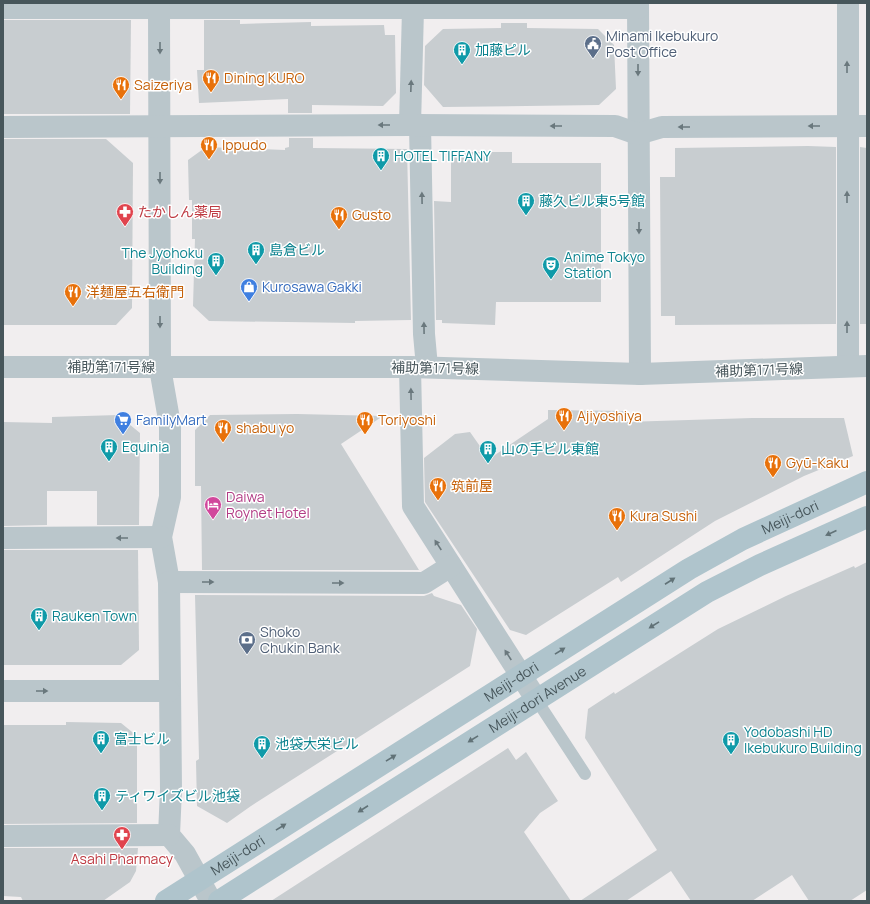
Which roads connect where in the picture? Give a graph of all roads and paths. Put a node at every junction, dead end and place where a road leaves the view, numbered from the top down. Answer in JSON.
{"nodes":[{"id":1,"x":848,"y":3,"type":"edge"},
{"id":2,"x":638,"y":6,"type":"edge"},
{"id":3,"x":3,"y":8,"type":"edge"},
{"id":4,"x":160,"y":8,"type":"junction"},
{"id":5,"x":413,"y":9,"type":"junction"},
{"id":6,"x":415,"y":125,"type":"junction"},
{"id":7,"x":160,"y":126,"type":"junction"},
{"id":8,"x":857,"y":126,"type":"edge"},
{"id":9,"x":3,"y":127,"type":"edge"},
{"id":10,"x":638,"y":134,"type":"junction"},
{"id":11,"x":3,"y":367,"type":"edge"},
{"id":12,"x":418,"y":367,"type":"junction"},
{"id":13,"x":160,"y":368,"type":"junction"},
{"id":14,"x":861,"y":368,"type":"edge"},
{"id":15,"x":640,"y":374,"type":"junction"},
{"id":16,"x":867,"y":482,"type":"edge"},
{"id":17,"x":867,"y":517,"type":"edge"},
{"id":18,"x":3,"y":538,"type":"edge"},
{"id":19,"x":161,"y":538,"type":"junction"},
{"id":20,"x":451,"y":566,"type":"junction"},
{"id":21,"x":169,"y":582,"type":"junction"},
{"id":22,"x":521,"y":675,"type":"junction"},
{"id":23,"x":3,"y":691,"type":"edge"},
{"id":24,"x":169,"y":691,"type":"junction"},
{"id":25,"x":536,"y":699,"type":"junction"},
{"id":26,"x":585,"y":774,"type":"dead end"},
{"id":27,"x":169,"y":835,"type":"junction"},
{"id":28,"x":3,"y":836,"type":"edge"},
{"id":29,"x":199,"y":879,"type":"junction"},
{"id":30,"x":166,"y":901,"type":"edge"},
{"id":31,"x":211,"y":901,"type":"edge"},
{"id":32,"x":219,"y":901,"type":"edge"}],
"edges":[{"from":8,"to":1,"type":"street","one_way":true},
{"from":2,"to":5,"type":"street"},
{"from":2,"to":10,"type":"street","one_way":true},
{"from":3,"to":4,"type":"street"},
{"from":4,"to":5,"type":"street"},
{"from":4,"to":7,"type":"street","one_way":true},
{"from":6,"to":5,"type":"street","one_way":true},
{"from":6,"to":7,"type":"street","one_way":true},
{"from":10,"to":6,"type":"street","one_way":true},
{"from":12,"to":6,"type":"street","one_way":true},
{"from":7,"to":9,"type":"street"},
{"from":7,"to":13,"type":"street","one_way":true},
{"from":8,"to":10,"type":"street","one_way":true},
{"from":14,"to":8,"type":"street","one_way":true},
{"from":10,"to":15,"type":"street","one_way":true},
{"from":11,"to":13,"type":"street","name":"補助第171号線"},
{"from":12,"to":13,"type":"street","name":"補助第171号線"},
{"from":12,"to":15,"type":"street","name":"補助第171号線"},
{"from":20,"to":12,"type":"street","one_way":true},
{"from":13,"to":19,"type":"street"},
{"from":14,"to":15,"type":"street","name":"補助第171号線"},
{"from":22,"to":16,"type":"main road","name":"Meiji-dori","one_way":true},
{"from":17,"to":25,"type":"main road","name":"Meiji-dori Avenue","one_way":true},
{"from":19,"to":18,"type":"street","one_way":true},
{"from":19,"to":21,"type":"street"},
{"from":21,"to":20,"type":"street","one_way":true},
{"from":22,"to":20,"type":"street","one_way":true},
{"from":21,"to":24,"type":"street"},
{"from":22,"to":25,"type":"street"},
{"from":29,"to":22,"type":"main road","name":"Meiji-dori","one_way":true},
{"from":23,"to":24,"type":"street","one_way":true},
{"from":24,"to":27,"type":"street"},
{"from":25,"to":26,"type":"lane"},
{"from":25,"to":32,"type":"main road","name":"Meiji-dori Avenue","one_way":true},
{"from":27,"to":28,"type":"street"},
{"from":27,"to":29,"type":"street"},
{"from":29,"to":30,"type":"main road","name":"Meiji-dori"},
{"from":29,"to":31,"type":"street"}]}
